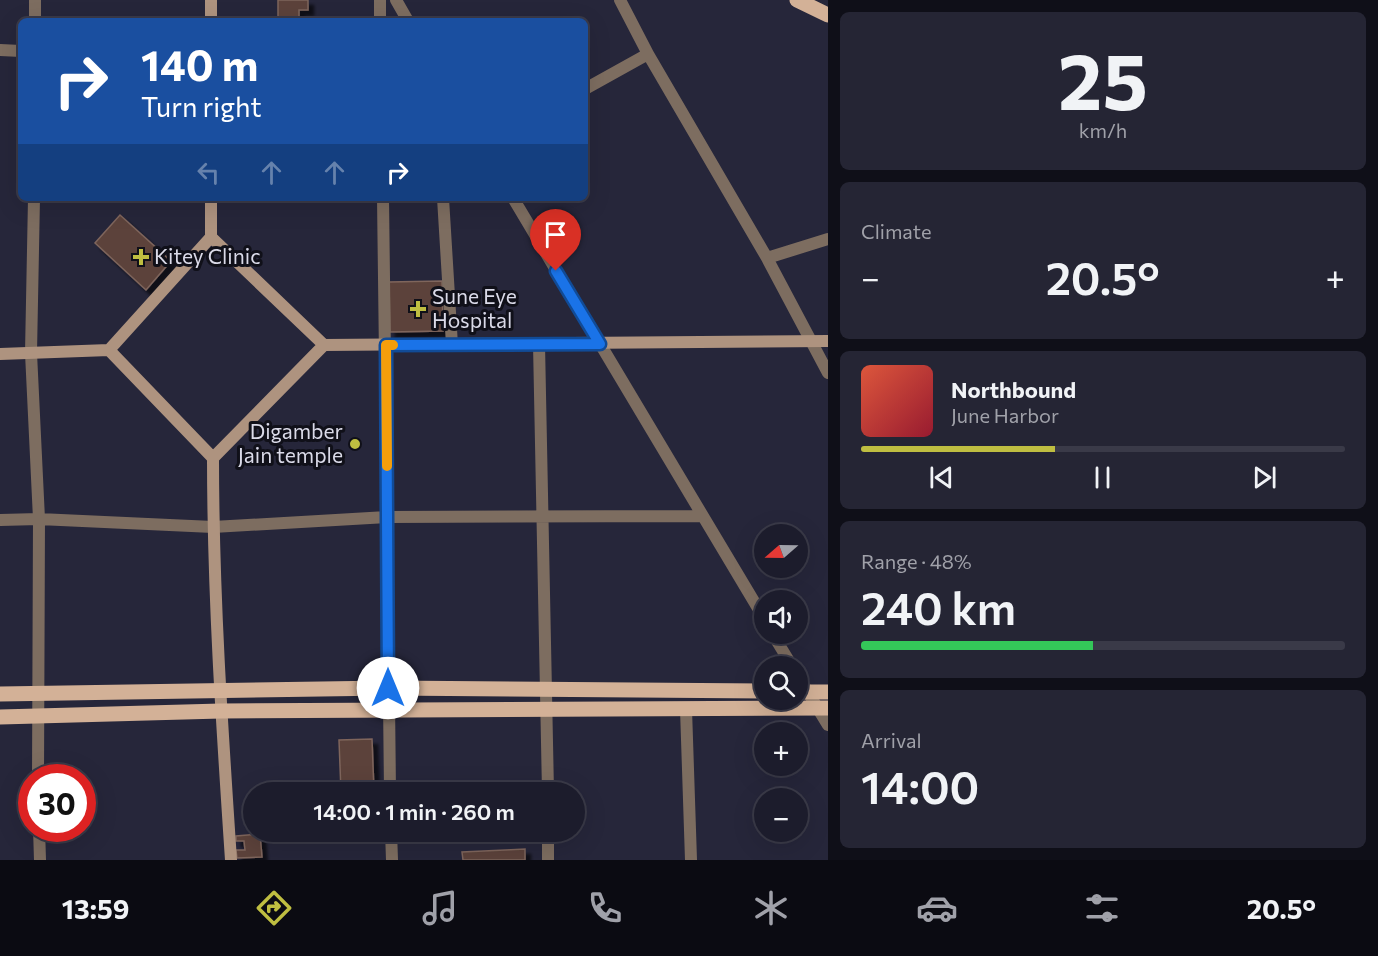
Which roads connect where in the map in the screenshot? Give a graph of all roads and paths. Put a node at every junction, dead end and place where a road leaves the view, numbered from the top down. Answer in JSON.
{"nodes":[{"id":1,"x":35,"y":0,"type":"edge"},
{"id":2,"x":211,"y":0,"type":"edge"},
{"id":3,"x":380,"y":0,"type":"edge"},
{"id":4,"x":396,"y":0,"type":"edge"},
{"id":5,"x":620,"y":0,"type":"edge"},
{"id":6,"x":797,"y":0,"type":"edge"},
{"id":7,"x":828,"y":15,"type":"edge"},
{"id":8,"x":35,"y":18,"type":"edge"},
{"id":9,"x":211,"y":18,"type":"edge"},
{"id":10,"x":380,"y":18,"type":"edge"},
{"id":11,"x":406,"y":18,"type":"edge"},
{"id":12,"x":0,"y":50,"type":"edge"},
{"id":13,"x":18,"y":51,"type":"edge"},
{"id":14,"x":648,"y":54,"type":"junction"},
{"id":15,"x":588,"y":87,"type":"edge"},
{"id":16,"x":34,"y":201,"type":"edge"},
{"id":17,"x":212,"y":201,"type":"edge"},
{"id":18,"x":383,"y":201,"type":"edge"},
{"id":19,"x":443,"y":201,"type":"edge"},
{"id":20,"x":515,"y":201,"type":"edge"},
{"id":21,"x":211,"y":237,"type":"junction"},
{"id":22,"x":828,"y":239,"type":"edge"},
{"id":23,"x":767,"y":258,"type":"junction"},
{"id":24,"x":809,"y":341,"type":"junction"},
{"id":25,"x":828,"y":341,"type":"edge"},
{"id":26,"x":539,"y":344,"type":"junction"},
{"id":27,"x":600,"y":344,"type":"junction"},
{"id":28,"x":324,"y":345,"type":"junction"},
{"id":29,"x":386,"y":345,"type":"junction"},
{"id":30,"x":452,"y":345,"type":"junction"},
{"id":31,"x":109,"y":350,"type":"junction"},
{"id":32,"x":32,"y":353,"type":"junction"},
{"id":33,"x":0,"y":354,"type":"edge"},
{"id":34,"x":828,"y":373,"type":"edge"},
{"id":35,"x":213,"y":458,"type":"junction"},
{"id":36,"x":703,"y":516,"type":"junction"},
{"id":37,"x":387,"y":517,"type":"junction"},
{"id":38,"x":543,"y":517,"type":"junction"},
{"id":39,"x":39,"y":519,"type":"junction"},
{"id":40,"x":0,"y":520,"type":"edge"},
{"id":41,"x":213,"y":527,"type":"junction"},
{"id":42,"x":754,"y":602,"type":"edge"},
{"id":43,"x":388,"y":688,"type":"junction"},
{"id":44,"x":547,"y":690,"type":"junction"},
{"id":45,"x":754,"y":691,"type":"edge"},
{"id":46,"x":220,"y":692,"type":"junction"},
{"id":47,"x":808,"y":692,"type":"edge"},
{"id":48,"x":828,"y":692,"type":"edge"},
{"id":49,"x":0,"y":694,"type":"edge"},
{"id":50,"x":36,"y":694,"type":"junction"},
{"id":51,"x":808,"y":696,"type":"edge"},
{"id":52,"x":822,"y":708,"type":"edge"},
{"id":53,"x":548,"y":709,"type":"junction"},
{"id":54,"x":686,"y":709,"type":"junction"},
{"id":55,"x":388,"y":710,"type":"junction"},
{"id":56,"x":220,"y":711,"type":"junction"},
{"id":57,"x":36,"y":716,"type":"junction"},
{"id":58,"x":0,"y":717,"type":"edge"},
{"id":59,"x":828,"y":725,"type":"edge"},
{"id":60,"x":38,"y":764,"type":"edge"},
{"id":61,"x":390,"y":782,"type":"edge"},
{"id":62,"x":548,"y":782,"type":"edge"},
{"id":63,"x":39,"y":842,"type":"edge"},
{"id":64,"x":391,"y":842,"type":"edge"},
{"id":65,"x":548,"y":842,"type":"edge"},
{"id":66,"x":40,"y":860,"type":"edge"},
{"id":67,"x":231,"y":860,"type":"edge"},
{"id":68,"x":392,"y":860,"type":"edge"},
{"id":69,"x":548,"y":860,"type":"edge"},
{"id":70,"x":690,"y":860,"type":"edge"}],
"edges":[{"from":1,"to":8,"type":"street"},
{"from":2,"to":9,"type":"street"},
{"from":3,"to":10,"type":"street"},
{"from":4,"to":11,"type":"street"},
{"from":5,"to":14,"type":"street"},
{"from":6,"to":7,"type":"main road"},
{"from":12,"to":13,"type":"street"},
{"from":14,"to":15,"type":"street"},
{"from":14,"to":23,"type":"street"},
{"from":16,"to":32,"type":"street"},
{"from":17,"to":21,"type":"street"},
{"from":18,"to":29,"type":"street"},
{"from":19,"to":30,"type":"street"},
{"from":20,"to":27,"type":"street"},
{"from":21,"to":28,"type":"street"},
{"from":21,"to":31,"type":"street"},
{"from":22,"to":23,"type":"street"},
{"from":23,"to":24,"type":"street"},
{"from":24,"to":25,"type":"street"},
{"from":24,"to":27,"type":"street"},
{"from":24,"to":34,"type":"street"},
{"from":26,"to":27,"type":"street"},
{"from":26,"to":30,"type":"street"},
{"from":26,"to":38,"type":"street"},
{"from":27,"to":36,"type":"street"},
{"from":28,"to":29,"type":"street"},
{"from":28,"to":35,"type":"street"},
{"from":29,"to":30,"type":"street"},
{"from":29,"to":37,"type":"street"},
{"from":31,"to":32,"type":"street"},
{"from":31,"to":35,"type":"street"},
{"from":32,"to":33,"type":"street"},
{"from":32,"to":39,"type":"street"},
{"from":35,"to":41,"type":"street"},
{"from":36,"to":38,"type":"street"},
{"from":36,"to":42,"type":"street"},
{"from":37,"to":38,"type":"street"},
{"from":37,"to":41,"type":"street"},
{"from":37,"to":43,"type":"street"},
{"from":38,"to":44,"type":"street"},
{"from":39,"to":40,"type":"street"},
{"from":39,"to":41,"type":"street"},
{"from":39,"to":50,"type":"street"},
{"from":41,"to":46,"type":"street"},
{"from":43,"to":44,"type":"main road"},
{"from":43,"to":46,"type":"main road"},
{"from":43,"to":55,"type":"street"},
{"from":44,"to":45,"type":"main road"},
{"from":44,"to":53,"type":"street"},
{"from":46,"to":50,"type":"main road"},
{"from":46,"to":56,"type":"street"},
{"from":47,"to":48,"type":"main road"},
{"from":49,"to":50,"type":"main road"},
{"from":50,"to":57,"type":"street"},
{"from":51,"to":52,"type":"street"},
{"from":52,"to":54,"type":"main road"},
{"from":52,"to":59,"type":"street"},
{"from":53,"to":54,"type":"main road"},
{"from":53,"to":55,"type":"main road"},
{"from":53,"to":62,"type":"street"},
{"from":54,"to":70,"type":"street"},
{"from":55,"to":56,"type":"main road"},
{"from":55,"to":61,"type":"street"},
{"from":56,"to":57,"type":"main road"},
{"from":56,"to":67,"type":"street"},
{"from":57,"to":58,"type":"main road"},
{"from":57,"to":60,"type":"street"},
{"from":63,"to":66,"type":"street"},
{"from":64,"to":68,"type":"street"},
{"from":65,"to":69,"type":"street"}]}
